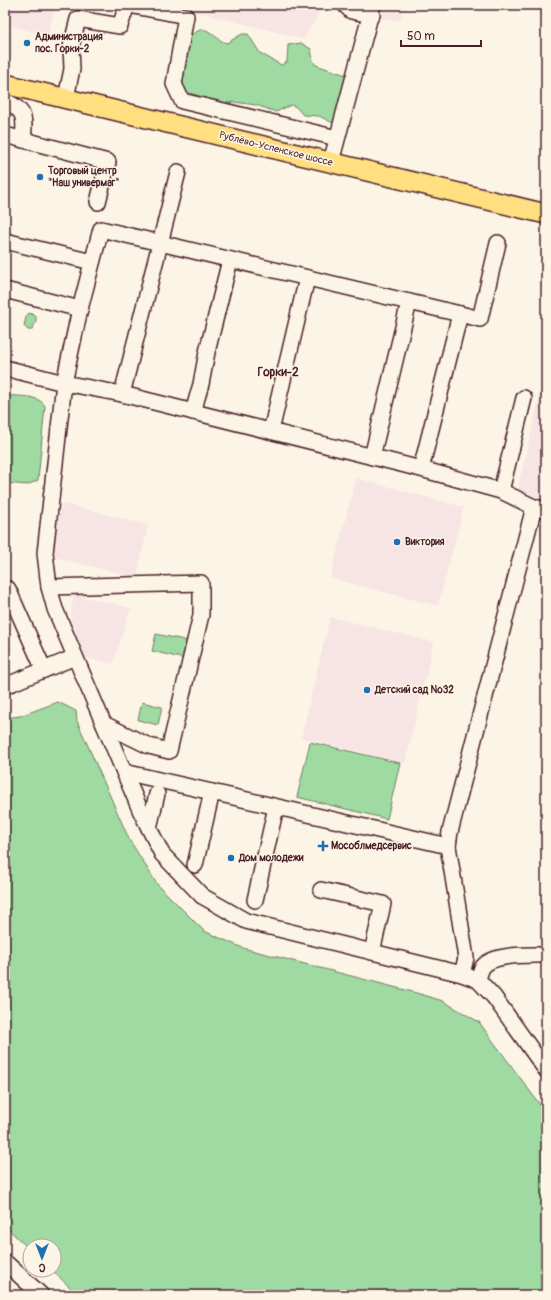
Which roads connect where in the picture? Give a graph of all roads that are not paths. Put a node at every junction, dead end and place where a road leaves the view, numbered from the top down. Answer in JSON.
{"nodes":[{"id":1,"x":128,"y":5,"type":"edge"},
{"id":2,"x":345,"y":5,"type":"edge"},
{"id":3,"x":372,"y":10,"type":"edge"},
{"id":4,"x":5,"y":84,"type":"edge"},
{"id":5,"x":66,"y":98,"type":"junction"},
{"id":6,"x":5,"y":100,"type":"edge"},
{"id":7,"x":5,"y":135,"type":"edge"},
{"id":8,"x":337,"y":138,"type":"junction"},
{"id":9,"x":23,"y":140,"type":"junction"},
{"id":10,"x":331,"y":162,"type":"junction"},
{"id":11,"x":178,"y":172,"type":"dead end"},
{"id":12,"x":98,"y":202,"type":"dead end"},
{"id":13,"x":546,"y":214,"type":"edge"},
{"id":14,"x":5,"y":241,"type":"edge"},
{"id":15,"x":498,"y":243,"type":"dead end"},
{"id":16,"x":160,"y":244,"type":"junction"},
{"id":17,"x":230,"y":260,"type":"junction"},
{"id":18,"x":92,"y":262,"type":"junction"},
{"id":19,"x":307,"y":278,"type":"junction"},
{"id":20,"x":5,"y":290,"type":"edge"},
{"id":21,"x":409,"y":302,"type":"junction"},
{"id":22,"x":80,"y":309,"type":"junction"},
{"id":23,"x":460,"y":314,"type":"junction"},
{"id":24,"x":5,"y":368,"type":"edge"},
{"id":25,"x":64,"y":383,"type":"junction"},
{"id":26,"x":122,"y":394,"type":"junction"},
{"id":27,"x":524,"y":398,"type":"dead end"},
{"id":28,"x":193,"y":412,"type":"junction"},
{"id":29,"x":271,"y":431,"type":"junction"},
{"id":30,"x":372,"y":457,"type":"junction"},
{"id":31,"x":421,"y":469,"type":"junction"},
{"id":32,"x":501,"y":491,"type":"junction"},
{"id":33,"x":540,"y":509,"type":"edge"},
{"id":34,"x":8,"y":586,"type":"edge"},
{"id":35,"x":49,"y":587,"type":"junction"},
{"id":36,"x":75,"y":657,"type":"junction"},
{"id":37,"x":44,"y":670,"type":"junction"},
{"id":38,"x":5,"y":686,"type":"edge"},
{"id":39,"x":104,"y":724,"type":"junction"},
{"id":40,"x":124,"y":772,"type":"junction"},
{"id":41,"x":212,"y":792,"type":"junction"},
{"id":42,"x":158,"y":794,"type":"dead end"},
{"id":43,"x":276,"y":806,"type":"junction"},
{"id":44,"x":149,"y":828,"type":"junction"},
{"id":45,"x":448,"y":846,"type":"junction"},
{"id":46,"x":195,"y":865,"type":"dead end"},
{"id":47,"x":321,"y":890,"type":"dead end"},
{"id":48,"x":255,"y":900,"type":"dead end"},
{"id":49,"x":372,"y":952,"type":"junction"},
{"id":50,"x":546,"y":954,"type":"edge"},
{"id":51,"x":462,"y":974,"type":"junction"},
{"id":52,"x":478,"y":980,"type":"junction"},
{"id":53,"x":546,"y":1070,"type":"edge"},
{"id":54,"x":5,"y":1262,"type":"edge"},
{"id":55,"x":41,"y":1295,"type":"edge"}],
"edges":[{"from":1,"to":5,"type":"street"},
{"from":1,"to":8,"type":"street"},
{"from":2,"to":3,"type":"street"},
{"from":3,"to":8,"type":"street"},
{"from":4,"to":5,"type":"main road","name":"Рублёво-Успенское шоссе"},
{"from":5,"to":10,"type":"main road","name":"Рублёво-Успенское шоссе"},
{"from":6,"to":9,"type":"street"},
{"from":7,"to":9,"type":"street"},
{"from":8,"to":10,"type":"street"},
{"from":9,"to":12,"type":"street"},
{"from":10,"to":13,"type":"main road","name":"Рублёво-Успенское шоссе"},
{"from":11,"to":16,"type":"street"},
{"from":14,"to":18,"type":"street"},
{"from":15,"to":23,"type":"street"},
{"from":16,"to":17,"type":"street"},
{"from":16,"to":18,"type":"street"},
{"from":16,"to":26,"type":"street"},
{"from":17,"to":19,"type":"street"},
{"from":17,"to":28,"type":"street"},
{"from":18,"to":22,"type":"street"},
{"from":19,"to":21,"type":"street"},
{"from":19,"to":29,"type":"street"},
{"from":20,"to":22,"type":"street"},
{"from":21,"to":23,"type":"street"},
{"from":21,"to":30,"type":"street"},
{"from":22,"to":25,"type":"street"},
{"from":23,"to":31,"type":"street"},
{"from":24,"to":25,"type":"street"},
{"from":25,"to":26,"type":"street"},
{"from":25,"to":35,"type":"street"},
{"from":26,"to":28,"type":"street"},
{"from":27,"to":32,"type":"street"},
{"from":28,"to":29,"type":"street"},
{"from":29,"to":30,"type":"street"},
{"from":30,"to":31,"type":"street"},
{"from":31,"to":32,"type":"street"},
{"from":32,"to":33,"type":"street"},
{"from":33,"to":45,"type":"street"},
{"from":34,"to":37,"type":"street"},
{"from":35,"to":36,"type":"street"},
{"from":35,"to":39,"type":"street"},
{"from":36,"to":37,"type":"street"},
{"from":36,"to":39,"type":"street"},
{"from":37,"to":38,"type":"street"},
{"from":39,"to":40,"type":"street"},
{"from":40,"to":41,"type":"street"},
{"from":40,"to":44,"type":"street"},
{"from":41,"to":43,"type":"street"},
{"from":41,"to":46,"type":"street"},
{"from":42,"to":44,"type":"street"},
{"from":43,"to":45,"type":"street"},
{"from":43,"to":48,"type":"street"},
{"from":44,"to":49,"type":"street"},
{"from":45,"to":51,"type":"street"},
{"from":47,"to":49,"type":"street"},
{"from":49,"to":51,"type":"street"},
{"from":50,"to":52,"type":"street"},
{"from":51,"to":52,"type":"street"},
{"from":52,"to":53,"type":"street"},
{"from":54,"to":55,"type":"street"}]}
